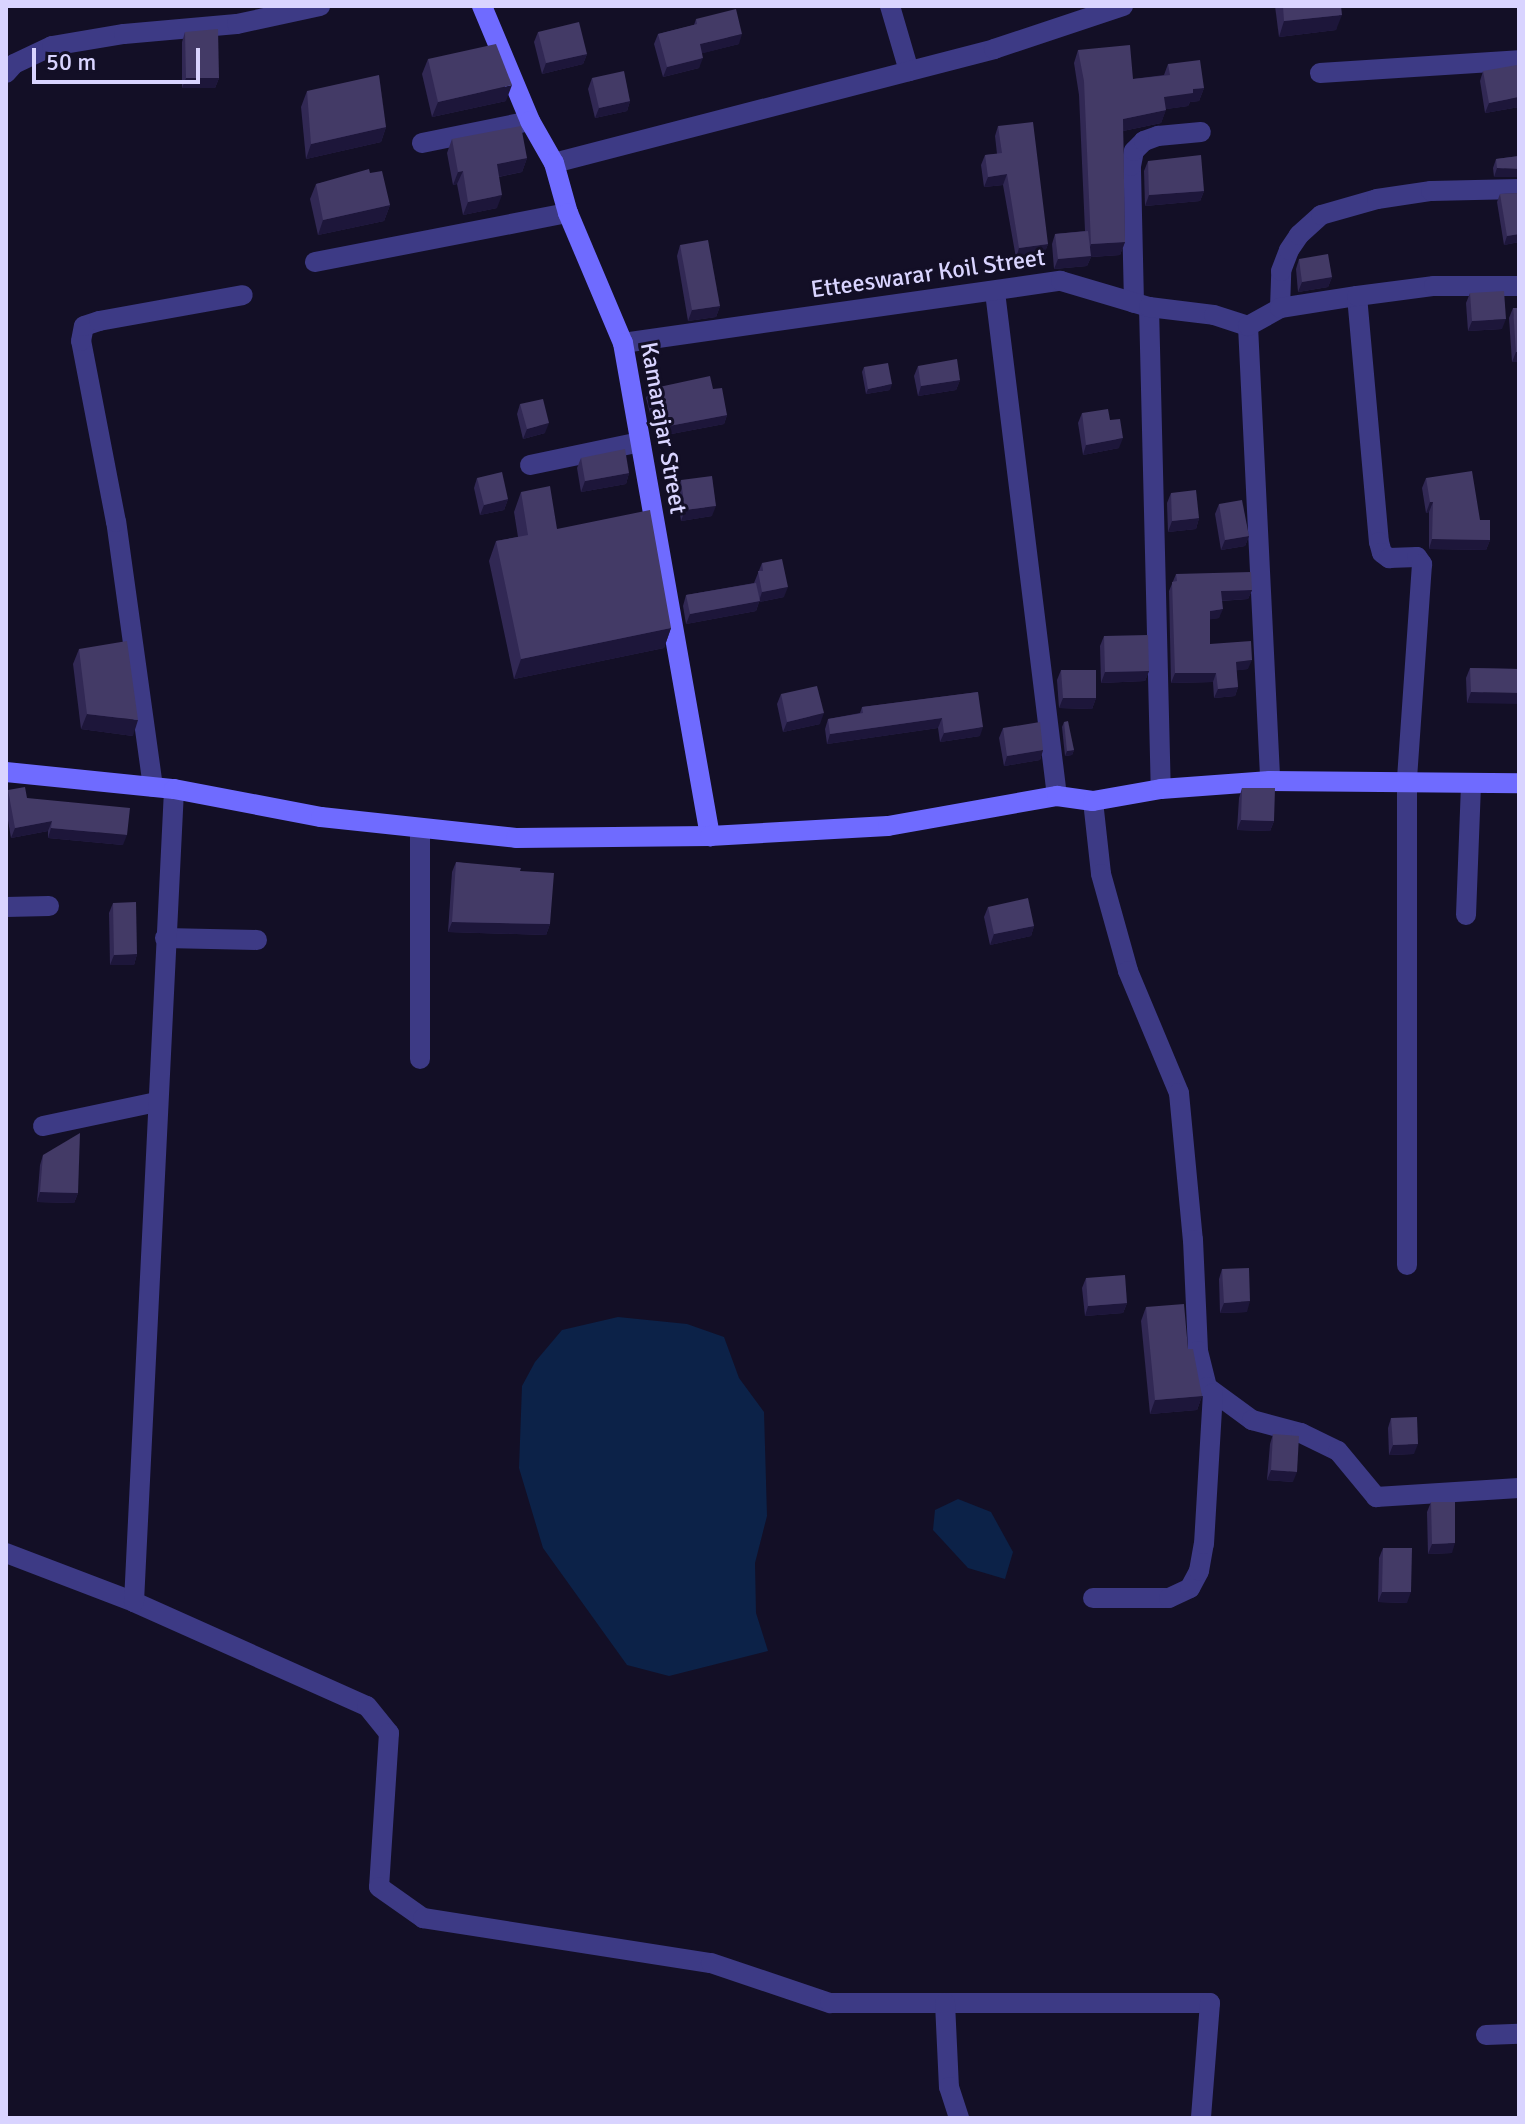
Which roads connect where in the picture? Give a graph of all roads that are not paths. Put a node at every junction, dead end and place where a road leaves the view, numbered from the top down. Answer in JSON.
{"nodes":[{"id":1,"x":320,"y":6,"type":"edge"},
{"id":2,"x":482,"y":6,"type":"edge"},
{"id":3,"x":890,"y":6,"type":"edge"},
{"id":4,"x":1123,"y":6,"type":"edge"},
{"id":5,"x":1519,"y":60,"type":"edge"},
{"id":6,"x":909,"y":71,"type":"junction"},
{"id":7,"x":6,"y":73,"type":"edge"},
{"id":8,"x":1320,"y":73,"type":"dead end"},
{"id":9,"x":530,"y":121,"type":"junction"},
{"id":10,"x":1201,"y":132,"type":"dead end"},
{"id":11,"x":422,"y":143,"type":"dead end"},
{"id":12,"x":554,"y":163,"type":"junction"},
{"id":13,"x":1519,"y":189,"type":"edge"},
{"id":14,"x":568,"y":213,"type":"junction"},
{"id":15,"x":315,"y":262,"type":"dead end"},
{"id":16,"x":1519,"y":286,"type":"edge"},
{"id":17,"x":995,"y":292,"type":"junction"},
{"id":18,"x":243,"y":295,"type":"dead end"},
{"id":19,"x":1357,"y":296,"type":"junction"},
{"id":20,"x":1141,"y":305,"type":"junction"},
{"id":21,"x":1280,"y":308,"type":"junction"},
{"id":22,"x":1248,"y":326,"type":"junction"},
{"id":23,"x":623,"y":343,"type":"junction"},
{"id":24,"x":640,"y":442,"type":"junction"},
{"id":25,"x":530,"y":465,"type":"dead end"},
{"id":26,"x":6,"y":772,"type":"edge"},
{"id":27,"x":1407,"y":780,"type":"junction"},
{"id":28,"x":1270,"y":781,"type":"junction"},
{"id":29,"x":1519,"y":783,"type":"edge"},
{"id":30,"x":1471,"y":784,"type":"junction"},
{"id":31,"x":164,"y":788,"type":"junction"},
{"id":32,"x":1161,"y":789,"type":"junction"},
{"id":33,"x":1057,"y":796,"type":"junction"},
{"id":34,"x":1093,"y":801,"type":"junction"},
{"id":35,"x":420,"y":828,"type":"junction"},
{"id":36,"x":710,"y":836,"type":"junction"},
{"id":37,"x":49,"y":906,"type":"dead end"},
{"id":38,"x":6,"y":907,"type":"edge"},
{"id":39,"x":1466,"y":915,"type":"dead end"},
{"id":40,"x":165,"y":938,"type":"junction"},
{"id":41,"x":257,"y":940,"type":"dead end"},
{"id":42,"x":420,"y":1059,"type":"dead end"},
{"id":43,"x":157,"y":1102,"type":"junction"},
{"id":44,"x":43,"y":1126,"type":"dead end"},
{"id":45,"x":1407,"y":1265,"type":"dead end"},
{"id":46,"x":1213,"y":1393,"type":"junction"},
{"id":47,"x":1519,"y":1488,"type":"edge"},
{"id":48,"x":6,"y":1553,"type":"edge"},
{"id":49,"x":1093,"y":1598,"type":"dead end"},
{"id":50,"x":134,"y":1602,"type":"junction"},
{"id":51,"x":945,"y":2003,"type":"junction"},
{"id":52,"x":1519,"y":2034,"type":"edge"},
{"id":53,"x":1486,"y":2035,"type":"dead end"},
{"id":54,"x":959,"y":2118,"type":"edge"},
{"id":55,"x":1201,"y":2118,"type":"edge"}],
"edges":[{"from":1,"to":7,"type":"street"},
{"from":2,"to":9,"type":"street","name":"Kamarajar Street"},
{"from":3,"to":6,"type":"street"},
{"from":4,"to":6,"type":"street"},
{"from":5,"to":8,"type":"street"},
{"from":6,"to":12,"type":"street"},
{"from":9,"to":11,"type":"street"},
{"from":9,"to":12,"type":"street","name":"Kamarajar Street"},
{"from":10,"to":20,"type":"street"},
{"from":12,"to":14,"type":"street","name":"Kamarajar Street"},
{"from":13,"to":21,"type":"street"},
{"from":14,"to":15,"type":"street"},
{"from":14,"to":23,"type":"street","name":"Kamarajar Street"},
{"from":16,"to":19,"type":"street"},
{"from":17,"to":20,"type":"street","name":"Etteeswarar Koil Street"},
{"from":17,"to":23,"type":"street","name":"Etteeswarar Koil Street"},
{"from":17,"to":33,"type":"street"},
{"from":18,"to":31,"type":"street"},
{"from":19,"to":21,"type":"street"},
{"from":19,"to":27,"type":"street"},
{"from":20,"to":22,"type":"street","name":"Etteeswarar Koil Street"},
{"from":20,"to":32,"type":"street"},
{"from":21,"to":22,"type":"street"},
{"from":22,"to":28,"type":"street"},
{"from":23,"to":24,"type":"street","name":"Kamarajar Street"},
{"from":24,"to":25,"type":"street"},
{"from":24,"to":36,"type":"street","name":"Kamarajar Street"},
{"from":26,"to":31,"type":"street"},
{"from":27,"to":28,"type":"street"},
{"from":27,"to":30,"type":"street"},
{"from":27,"to":45,"type":"street"},
{"from":28,"to":32,"type":"street"},
{"from":29,"to":30,"type":"street"},
{"from":30,"to":39,"type":"street"},
{"from":31,"to":35,"type":"street"},
{"from":31,"to":40,"type":"street"},
{"from":32,"to":34,"type":"street"},
{"from":33,"to":34,"type":"street"},
{"from":33,"to":36,"type":"street"},
{"from":34,"to":46,"type":"street"},
{"from":35,"to":36,"type":"street"},
{"from":35,"to":42,"type":"street"},
{"from":37,"to":38,"type":"street"},
{"from":40,"to":41,"type":"street"},
{"from":40,"to":43,"type":"street"},
{"from":43,"to":44,"type":"street"},
{"from":43,"to":50,"type":"street"},
{"from":46,"to":47,"type":"street"},
{"from":46,"to":49,"type":"street"},
{"from":48,"to":50,"type":"street"},
{"from":50,"to":51,"type":"street"},
{"from":51,"to":54,"type":"street"},
{"from":51,"to":55,"type":"street"},
{"from":52,"to":53,"type":"street"}]}
